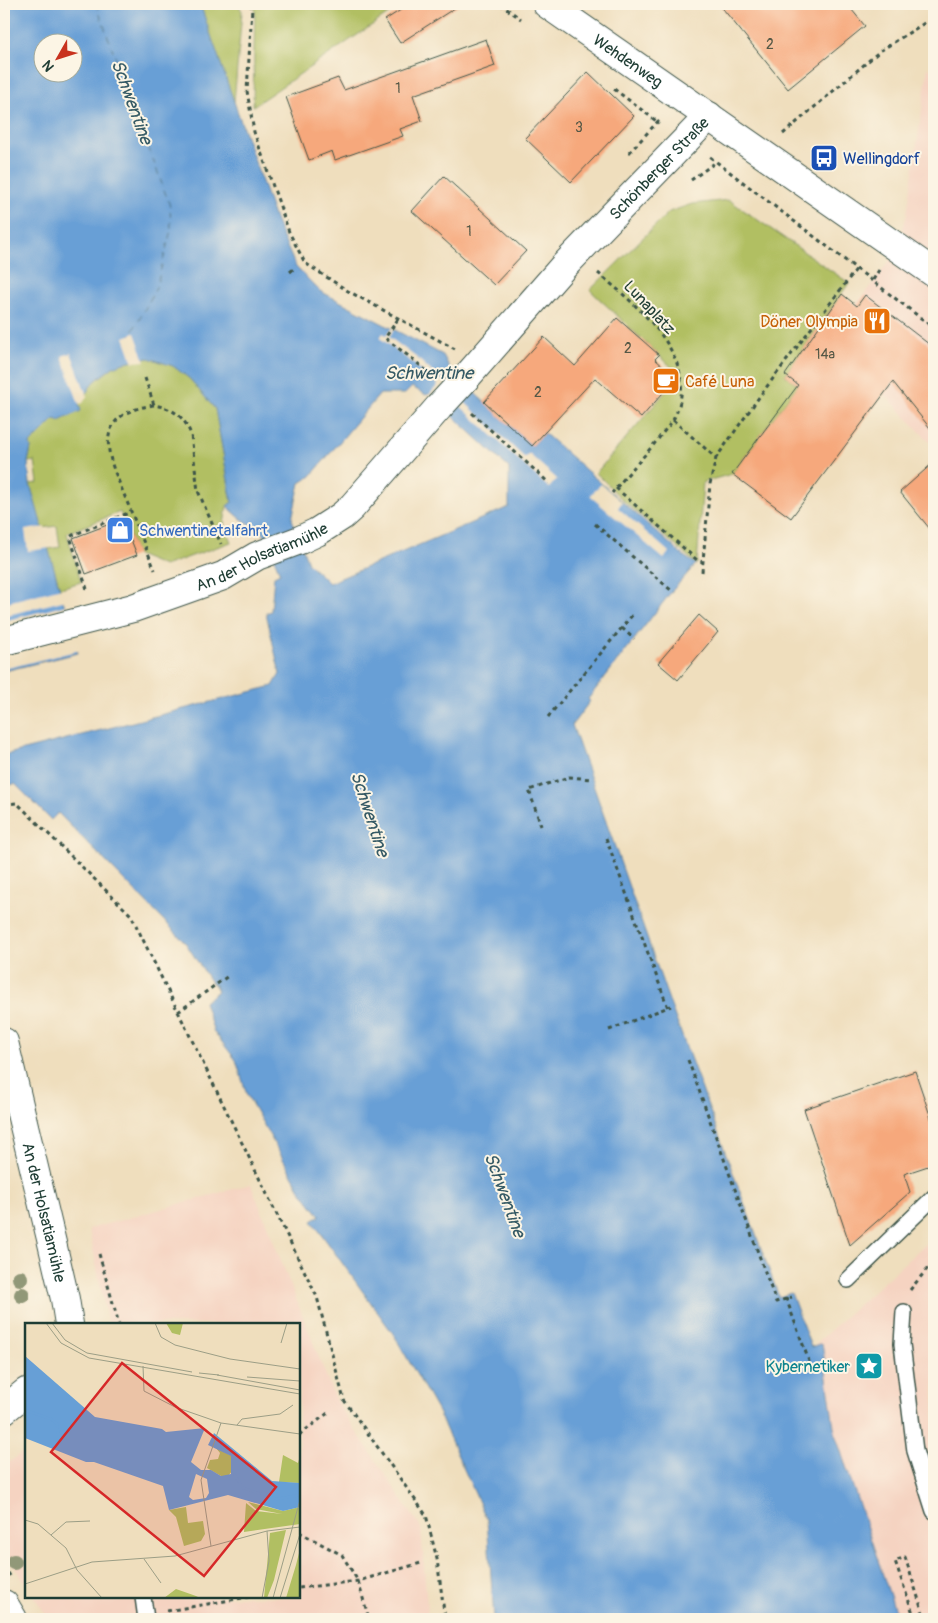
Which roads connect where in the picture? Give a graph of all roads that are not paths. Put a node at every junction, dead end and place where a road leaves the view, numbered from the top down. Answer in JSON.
{"nodes":[{"id":1,"x":547,"y":4,"type":"edge"},
{"id":2,"x":709,"y":116,"type":"junction"},
{"id":3,"x":934,"y":273,"type":"edge"},
{"id":4,"x":464,"y":380,"type":"joint"},
{"id":5,"x":4,"y":641,"type":"edge"},
{"id":6,"x":4,"y":1042,"type":"edge"},
{"id":7,"x":934,"y":1197,"type":"edge"},
{"id":8,"x":848,"y":1280,"type":"dead end"},
{"id":9,"x":904,"y":1312,"type":"road end"},
{"id":10,"x":69,"y":1323,"type":"edge"},
{"id":11,"x":25,"y":1393,"type":"edge"},
{"id":12,"x":4,"y":1410,"type":"edge"},
{"id":13,"x":934,"y":1511,"type":"edge"},
{"id":14,"x":142,"y":1598,"type":"edge"},
{"id":15,"x":4,"y":1604,"type":"edge"},
{"id":16,"x":146,"y":1618,"type":"edge"},
{"id":17,"x":13,"y":1619,"type":"edge"}],
"edges":[{"from":1,"to":2,"type":"street","name":"Wehdenweg"},
{"from":2,"to":3,"type":"street","name":"Schönberger Straße"},
{"from":2,"to":4,"type":"street","name":"Schönberger Straße"},
{"from":4,"to":5,"type":"street","name":"An der Holsatiamühle","bridge":true},
{"from":6,"to":10,"type":"street","name":"An der Holsatiamühle"},
{"from":7,"to":8,"type":"lane"},
{"from":9,"to":13,"type":"lane"},
{"from":11,"to":12,"type":"street"},
{"from":14,"to":16,"type":"lane"},
{"from":15,"to":17,"type":"street"}]}
